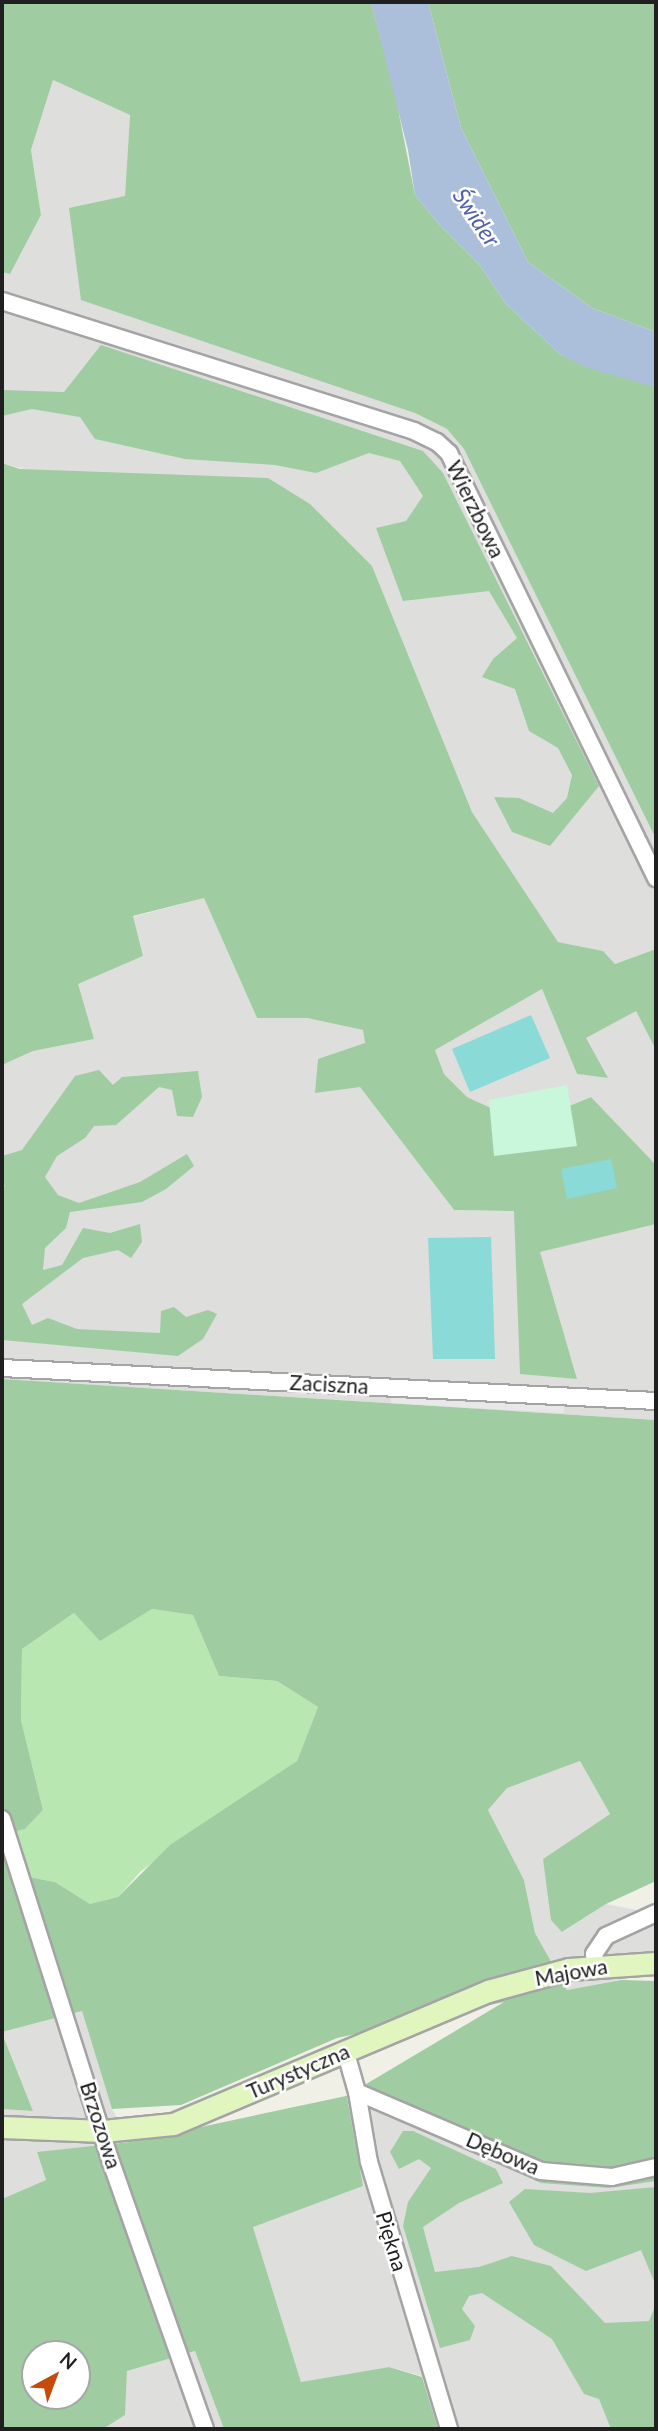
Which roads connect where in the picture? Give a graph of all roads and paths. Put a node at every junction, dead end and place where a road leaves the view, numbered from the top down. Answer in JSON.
{"nodes":[{"id":1,"x":2,"y":301,"type":"edge"},
{"id":2,"x":656,"y":878,"type":"edge"},
{"id":3,"x":2,"y":1368,"type":"edge"},
{"id":4,"x":656,"y":1401,"type":"edge"},
{"id":5,"x":2,"y":1819,"type":"edge"},
{"id":6,"x":656,"y":1913,"type":"edge"},
{"id":7,"x":656,"y":1963,"type":"edge"},
{"id":8,"x":596,"y":1967,"type":"junction"},
{"id":9,"x":488,"y":1991,"type":"joint"},
{"id":10,"x":345,"y":2050,"type":"junction"},
{"id":11,"x":357,"y":2092,"type":"junction"},
{"id":12,"x":2,"y":2127,"type":"edge"},
{"id":13,"x":103,"y":2131,"type":"junction"},
{"id":14,"x":656,"y":2167,"type":"edge"},
{"id":15,"x":205,"y":2429,"type":"edge"},
{"id":16,"x":449,"y":2429,"type":"edge"}],
"edges":[{"from":1,"to":2,"type":"street","name":"Wierzbowa"},
{"from":3,"to":4,"type":"street","name":"Zaciszna"},
{"from":5,"to":13,"type":"street","name":"Brzozowa"},
{"from":6,"to":8,"type":"street"},
{"from":7,"to":8,"type":"street","name":"Majowa"},
{"from":8,"to":9,"type":"street","name":"Majowa"},
{"from":9,"to":10,"type":"street","name":"Turystyczna"},
{"from":10,"to":11,"type":"street","name":"Piękna"},
{"from":10,"to":13,"type":"street","name":"Turystyczna"},
{"from":11,"to":14,"type":"street","name":"Dębowa"},
{"from":11,"to":16,"type":"street","name":"Piękna"},
{"from":12,"to":13,"type":"street","name":"Turystyczna"},
{"from":13,"to":15,"type":"street","name":"Brzozowa"}]}
